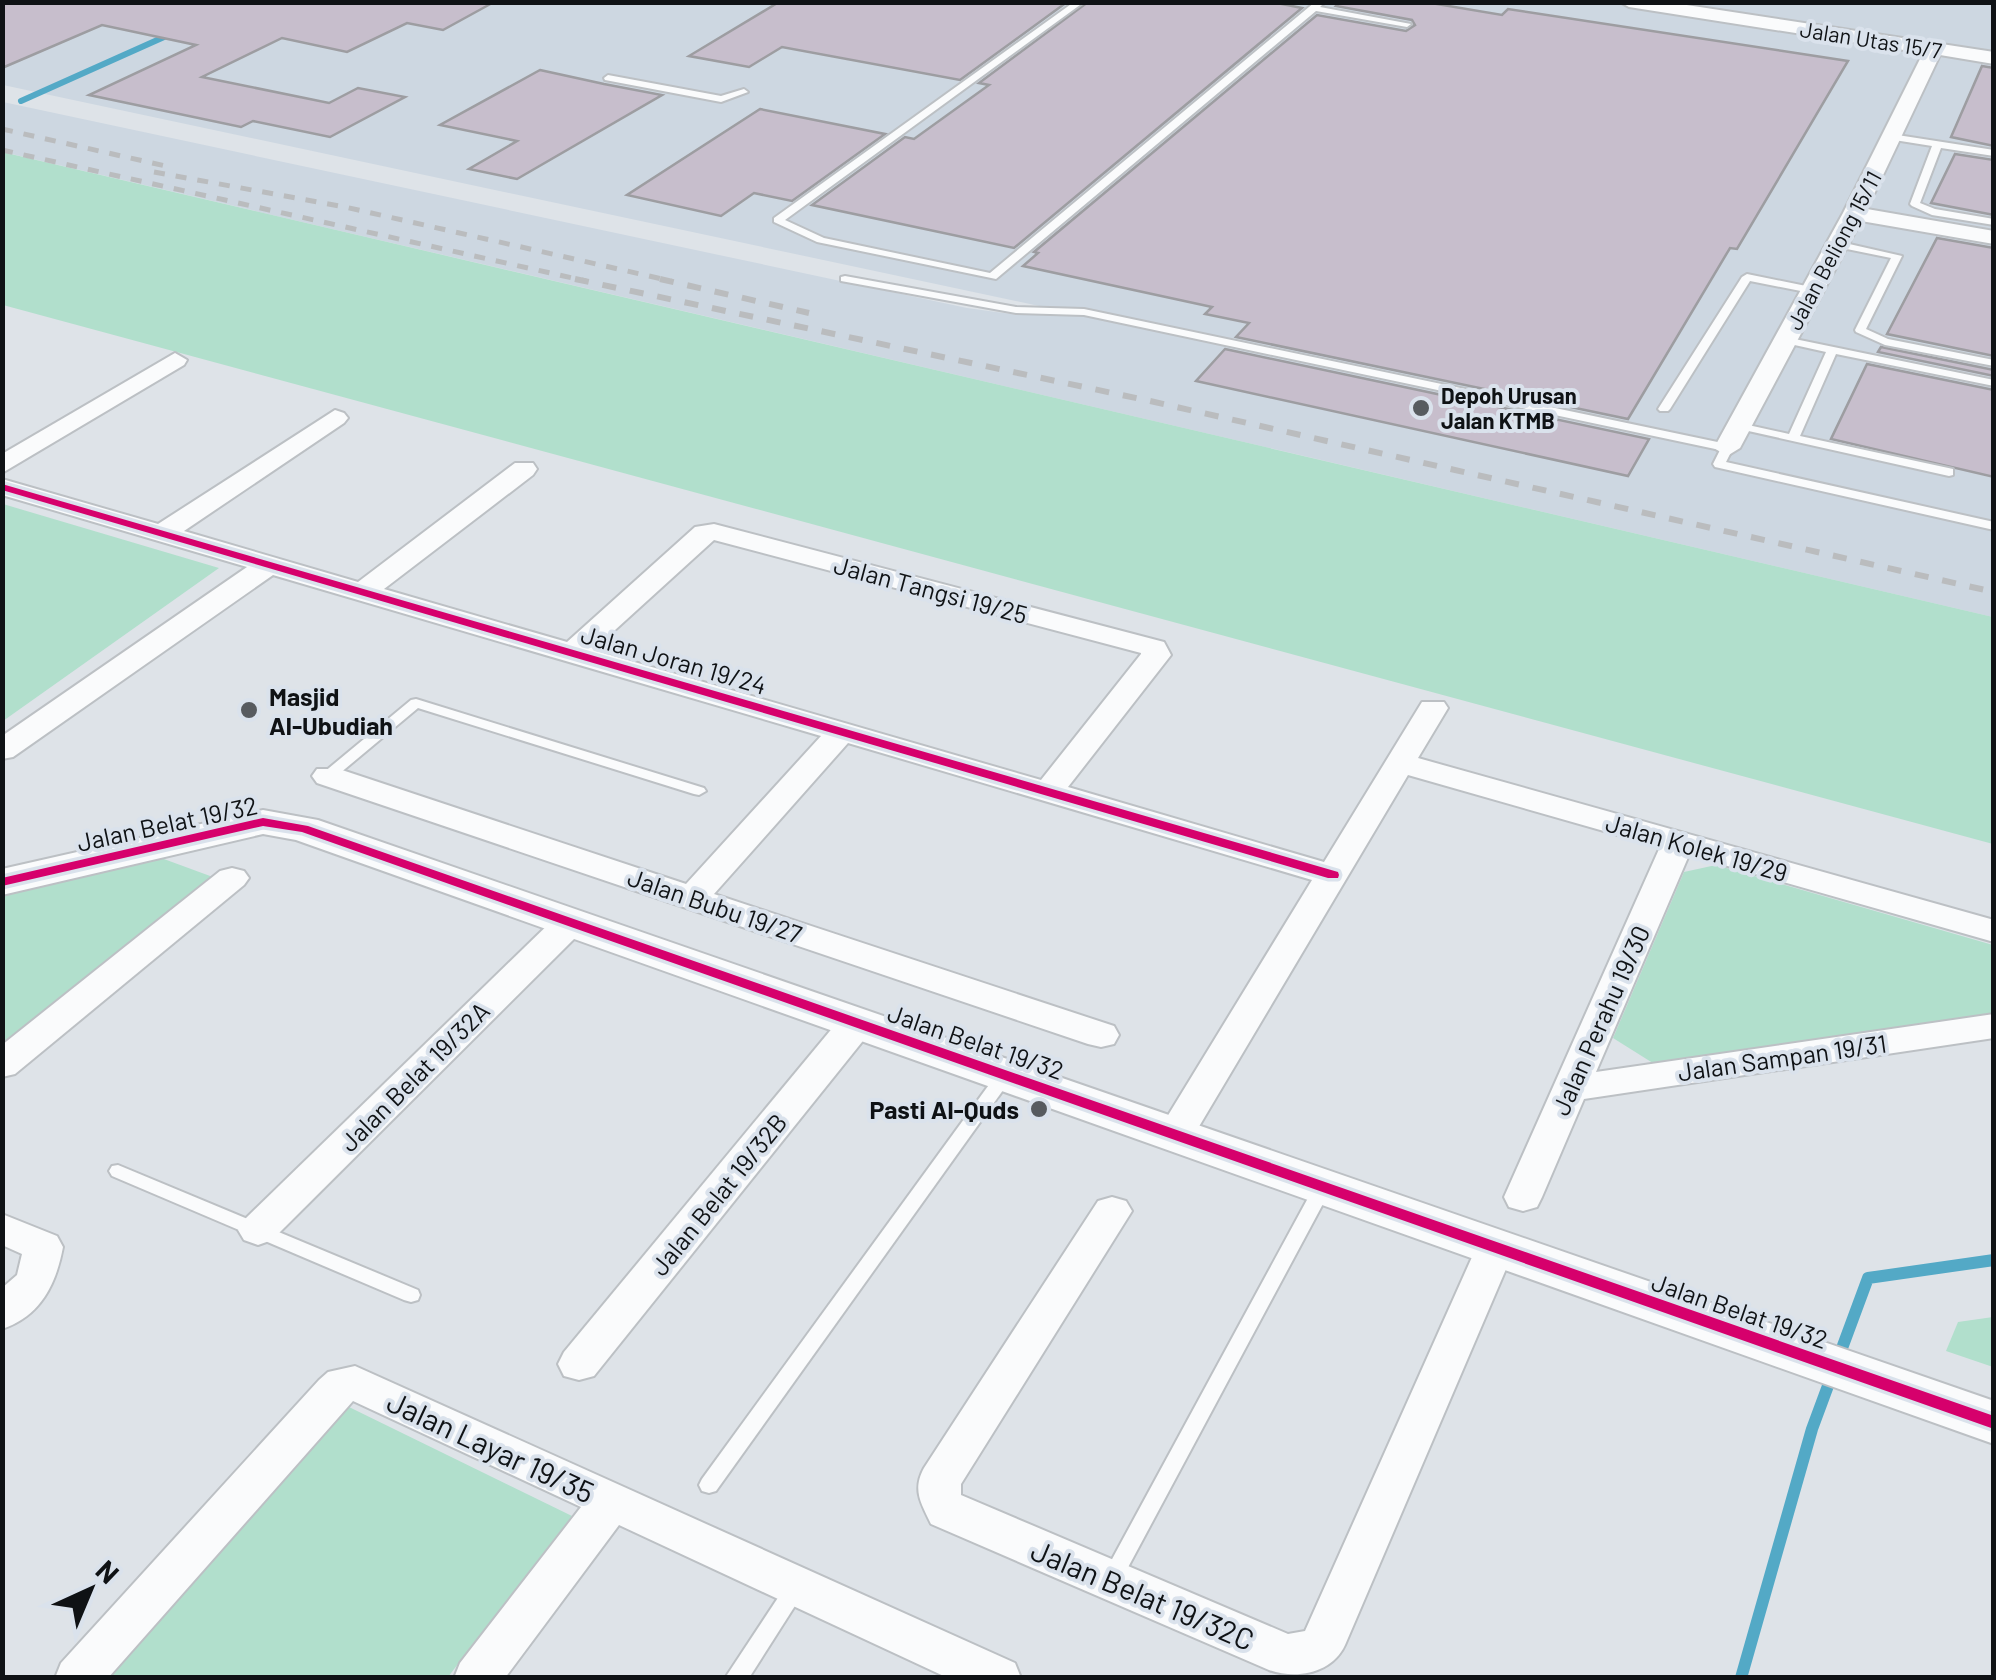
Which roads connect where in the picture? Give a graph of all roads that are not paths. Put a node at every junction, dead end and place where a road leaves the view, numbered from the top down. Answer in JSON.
{"nodes":[{"id":1,"x":1080,"y":2,"type":"edge"},
{"id":2,"x":1630,"y":2,"type":"edge"},
{"id":3,"x":1317,"y":5,"type":"edge"},
{"id":4,"x":1407,"y":24,"type":"dead end"},
{"id":5,"x":1934,"y":49,"type":"junction"},
{"id":6,"x":1994,"y":58,"type":"edge"},
{"id":7,"x":608,"y":78,"type":"dead end"},
{"id":8,"x":744,"y":92,"type":"dead end"},
{"id":9,"x":1891,"y":137,"type":"junction"},
{"id":10,"x":1938,"y":144,"type":"junction"},
{"id":11,"x":1994,"y":153,"type":"edge"},
{"id":12,"x":1854,"y":213,"type":"junction"},
{"id":13,"x":1994,"y":222,"type":"edge"},
{"id":14,"x":1994,"y":238,"type":"edge"},
{"id":15,"x":1836,"y":244,"type":"junction"},
{"id":16,"x":845,"y":278,"type":"dead end"},
{"id":17,"x":1811,"y":290,"type":"junction"},
{"id":18,"x":1784,"y":340,"type":"junction"},
{"id":19,"x":1832,"y":350,"type":"junction"},
{"id":20,"x":175,"y":360,"type":"dead end"},
{"id":21,"x":1994,"y":363,"type":"edge"},
{"id":22,"x":1994,"y":383,"type":"edge"},
{"id":23,"x":1664,"y":409,"type":"dead end"},
{"id":24,"x":335,"y":418,"type":"dead end"},
{"id":25,"x":1739,"y":426,"type":"junction"},
{"id":26,"x":1793,"y":438,"type":"junction"},
{"id":27,"x":1727,"y":448,"type":"junction"},
{"id":28,"x":2,"y":465,"type":"edge"},
{"id":29,"x":524,"y":469,"type":"dead end"},
{"id":30,"x":1949,"y":472,"type":"dead end"},
{"id":31,"x":2,"y":486,"type":"edge"},
{"id":32,"x":1994,"y":526,"type":"edge"},
{"id":33,"x":163,"y":534,"type":"junction"},
{"id":34,"x":270,"y":564,"type":"junction"},
{"id":35,"x":363,"y":592,"type":"junction"},
{"id":36,"x":572,"y":653,"type":"junction"},
{"id":37,"x":1434,"y":708,"type":"dead end"},
{"id":38,"x":842,"y":732,"type":"junction"},
{"id":39,"x":2,"y":750,"type":"edge"},
{"id":40,"x":1400,"y":763,"type":"junction"},
{"id":41,"x":328,"y":776,"type":"joint"},
{"id":42,"x":698,"y":791,"type":"dead end"},
{"id":43,"x":1048,"y":792,"type":"junction"},
{"id":44,"x":1678,"y":842,"type":"junction"},
{"id":45,"x":1333,"y":875,"type":"junction"},
{"id":46,"x":232,"y":878,"type":"dead end"},
{"id":47,"x":2,"y":882,"type":"edge"},
{"id":48,"x":692,"y":898,"type":"junction"},
{"id":49,"x":570,"y":922,"type":"junction"},
{"id":50,"x":1994,"y":931,"type":"edge"},
{"id":51,"x":857,"y":1024,"type":"junction"},
{"id":52,"x":1994,"y":1026,"type":"edge"},
{"id":53,"x":1102,"y":1035,"type":"dead end"},
{"id":54,"x":2,"y":1065,"type":"edge"},
{"id":55,"x":1005,"y":1075,"type":"junction"},
{"id":56,"x":1570,"y":1088,"type":"junction"},
{"id":57,"x":1175,"y":1136,"type":"junction"},
{"id":58,"x":118,"y":1170,"type":"dead end"},
{"id":59,"x":1323,"y":1188,"type":"junction"},
{"id":60,"x":1523,"y":1197,"type":"dead end"},
{"id":61,"x":1112,"y":1211,"type":"dead end"},
{"id":62,"x":2,"y":1228,"type":"edge"},
{"id":63,"x":258,"y":1230,"type":"junction"},
{"id":64,"x":1495,"y":1248,"type":"junction"},
{"id":65,"x":411,"y":1295,"type":"dead end"},
{"id":66,"x":2,"y":1313,"type":"edge"},
{"id":67,"x":580,"y":1364,"type":"dead end"},
{"id":68,"x":1994,"y":1424,"type":"edge"},
{"id":69,"x":709,"y":1485,"type":"dead end"},
{"id":70,"x":611,"y":1502,"type":"junction"},
{"id":71,"x":1110,"y":1580,"type":"junction"},
{"id":72,"x":796,"y":1587,"type":"junction"},
{"id":73,"x":988,"y":1676,"type":"edge"},
{"id":74,"x":78,"y":1678,"type":"edge"},
{"id":75,"x":478,"y":1678,"type":"edge"},
{"id":76,"x":736,"y":1678,"type":"edge"}],
"edges":[{"from":1,"to":3,"type":"lane"},
{"from":2,"to":5,"type":"street","name":"Jalan Utas 15/7"},
{"from":3,"to":4,"type":"lane"},
{"from":5,"to":6,"type":"street","name":"Jalan Utas 15/7"},
{"from":5,"to":9,"type":"street","name":"Jalan Beliong 15/11"},
{"from":7,"to":8,"type":"lane"},
{"from":9,"to":10,"type":"lane"},
{"from":9,"to":12,"type":"street","name":"Jalan Beliong 15/11"},
{"from":10,"to":11,"type":"lane"},
{"from":10,"to":13,"type":"lane"},
{"from":12,"to":14,"type":"street"},
{"from":12,"to":15,"type":"street","name":"Jalan Beliong 15/11"},
{"from":15,"to":17,"type":"street","name":"Jalan Beliong 15/11"},
{"from":15,"to":21,"type":"lane"},
{"from":16,"to":27,"type":"lane"},
{"from":17,"to":18,"type":"street","name":"Jalan Beliong 15/11"},
{"from":17,"to":23,"type":"lane"},
{"from":18,"to":19,"type":"lane"},
{"from":18,"to":25,"type":"street","name":"Jalan Beliong 15/11"},
{"from":19,"to":22,"type":"lane"},
{"from":19,"to":26,"type":"lane"},
{"from":20,"to":28,"type":"street"},
{"from":24,"to":33,"type":"street"},
{"from":25,"to":26,"type":"lane"},
{"from":25,"to":27,"type":"street","name":"Jalan Beliong 15/11"},
{"from":26,"to":30,"type":"lane"},
{"from":27,"to":32,"type":"lane"},
{"from":29,"to":35,"type":"street"},
{"from":31,"to":33,"type":"street","name":"Jalan Joran 19/24"},
{"from":33,"to":34,"type":"street","name":"Jalan Joran 19/24"},
{"from":34,"to":35,"type":"street","name":"Jalan Joran 19/24"},
{"from":34,"to":39,"type":"street"},
{"from":35,"to":36,"type":"street","name":"Jalan Joran 19/24"},
{"from":36,"to":38,"type":"street","name":"Jalan Joran 19/24"},
{"from":36,"to":43,"type":"street","name":"Jalan Tangsi 19/25"},
{"from":37,"to":40,"type":"street"},
{"from":38,"to":43,"type":"street","name":"Jalan Joran 19/24"},
{"from":38,"to":48,"type":"street"},
{"from":40,"to":44,"type":"street","name":"Jalan Kolek 19/29"},
{"from":40,"to":45,"type":"street"},
{"from":41,"to":42,"type":"lane"},
{"from":41,"to":48,"type":"street","name":"Jalan Bubu 19/27"},
{"from":43,"to":45,"type":"street","name":"Jalan Joran 19/24"},
{"from":44,"to":50,"type":"street","name":"Jalan Kolek 19/29"},
{"from":44,"to":56,"type":"street","name":"Jalan Perahu 19/30"},
{"from":45,"to":57,"type":"street"},
{"from":46,"to":54,"type":"street"},
{"from":47,"to":49,"type":"street","name":"Jalan Belat 19/32"},
{"from":48,"to":53,"type":"street","name":"Jalan Bubu 19/27"},
{"from":49,"to":51,"type":"street","name":"Jalan Belat 19/32"},
{"from":49,"to":63,"type":"street","name":"Jalan Belat 19/32A"},
{"from":51,"to":55,"type":"street","name":"Jalan Belat 19/32"},
{"from":51,"to":67,"type":"street","name":"Jalan Belat 19/32B"},
{"from":52,"to":56,"type":"street","name":"Jalan Sampan 19/31"},
{"from":55,"to":57,"type":"street","name":"Jalan Belat 19/32"},
{"from":55,"to":69,"type":"lane"},
{"from":56,"to":60,"type":"street","name":"Jalan Perahu 19/30"},
{"from":57,"to":59,"type":"street","name":"Jalan Belat 19/32"},
{"from":58,"to":63,"type":"lane"},
{"from":59,"to":64,"type":"street","name":"Jalan Belat 19/32"},
{"from":59,"to":71,"type":"lane"},
{"from":61,"to":71,"type":"street","name":"Jalan Belat 19/32C"},
{"from":62,"to":66,"type":"street"},
{"from":63,"to":65,"type":"lane"},
{"from":64,"to":68,"type":"street","name":"Jalan Belat 19/32"},
{"from":64,"to":71,"type":"street","name":"Jalan Belat 19/32C"},
{"from":70,"to":72,"type":"street","name":"Jalan Layar 19/35"},
{"from":70,"to":74,"type":"street","name":"Jalan Layar 19/35"},
{"from":70,"to":75,"type":"street"},
{"from":72,"to":73,"type":"street","name":"Jalan Layar 19/35"},
{"from":72,"to":76,"type":"lane"}]}
